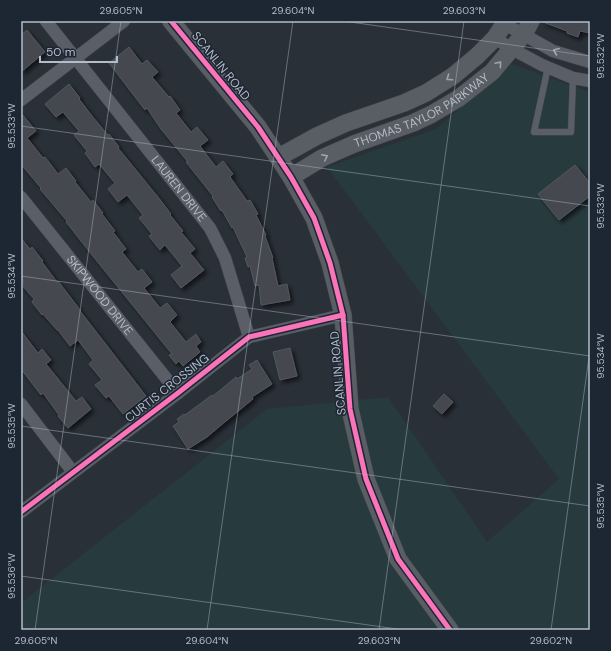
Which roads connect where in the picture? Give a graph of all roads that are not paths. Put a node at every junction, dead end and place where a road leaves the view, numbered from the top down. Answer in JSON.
{"nodes":[{"id":1,"x":46,"y":21,"type":"edge"},
{"id":2,"x":124,"y":21,"type":"edge"},
{"id":3,"x":171,"y":21,"type":"edge"},
{"id":4,"x":505,"y":22,"type":"edge"},
{"id":5,"x":528,"y":28,"type":"edge"},
{"id":6,"x":495,"y":38,"type":"junction"},
{"id":7,"x":512,"y":49,"type":"junction"},
{"id":8,"x":75,"y":58,"type":"junction"},
{"id":9,"x":590,"y":62,"type":"edge"},
{"id":10,"x":548,"y":67,"type":"junction"},
{"id":11,"x":574,"y":78,"type":"junction"},
{"id":12,"x":590,"y":81,"type":"edge"},
{"id":13,"x":21,"y":100,"type":"edge"},
{"id":14,"x":279,"y":157,"type":"junction"},
{"id":15,"x":291,"y":177,"type":"junction"},
{"id":16,"x":21,"y":197,"type":"edge"},
{"id":17,"x":343,"y":316,"type":"junction"},
{"id":18,"x":249,"y":337,"type":"junction"},
{"id":19,"x":178,"y":393,"type":"junction"},
{"id":20,"x":21,"y":404,"type":"edge"},
{"id":21,"x":73,"y":472,"type":"junction"},
{"id":22,"x":21,"y":512,"type":"edge"},
{"id":23,"x":450,"y":630,"type":"edge"}],
"edges":[{"from":1,"to":8,"type":"street","name":"LAUREN DRIVE"},
{"from":2,"to":8,"type":"street"},
{"from":3,"to":14,"type":"street","name":"SCANLIN ROAD"},
{"from":4,"to":5,"type":"street"},
{"from":4,"to":6,"type":"street","name":"THOMAS TAYLOR PARKWAY"},
{"from":5,"to":7,"type":"street","name":"THOMAS TAYLOR PARKWAY"},
{"from":9,"to":5,"type":"street","one_way":true},
{"from":6,"to":7,"type":"street"},
{"from":6,"to":14,"type":"street","name":"THOMAS TAYLOR PARKWAY","one_way":true},
{"from":7,"to":10,"type":"street"},
{"from":15,"to":7,"type":"street","name":"THOMAS TAYLOR PARKWAY","one_way":true},
{"from":8,"to":13,"type":"street"},
{"from":8,"to":18,"type":"street","name":"LAUREN DRIVE"},
{"from":10,"to":11,"type":"street"},
{"from":10,"to":11,"type":"lane"},
{"from":11,"to":12,"type":"street"},
{"from":14,"to":15,"type":"street","name":"SCANLIN ROAD"},
{"from":15,"to":17,"type":"street","name":"SCANLIN ROAD"},
{"from":16,"to":19,"type":"street","name":"SKIPWOOD DRIVE"},
{"from":17,"to":18,"type":"street","name":"CURTIS CROSSING"},
{"from":17,"to":23,"type":"street","name":"SCANLIN ROAD"},
{"from":18,"to":19,"type":"street","name":"CURTIS CROSSING"},
{"from":19,"to":21,"type":"street","name":"CURTIS CROSSING"},
{"from":20,"to":21,"type":"street"},
{"from":21,"to":22,"type":"street","name":"CURTIS CROSSING"}]}
